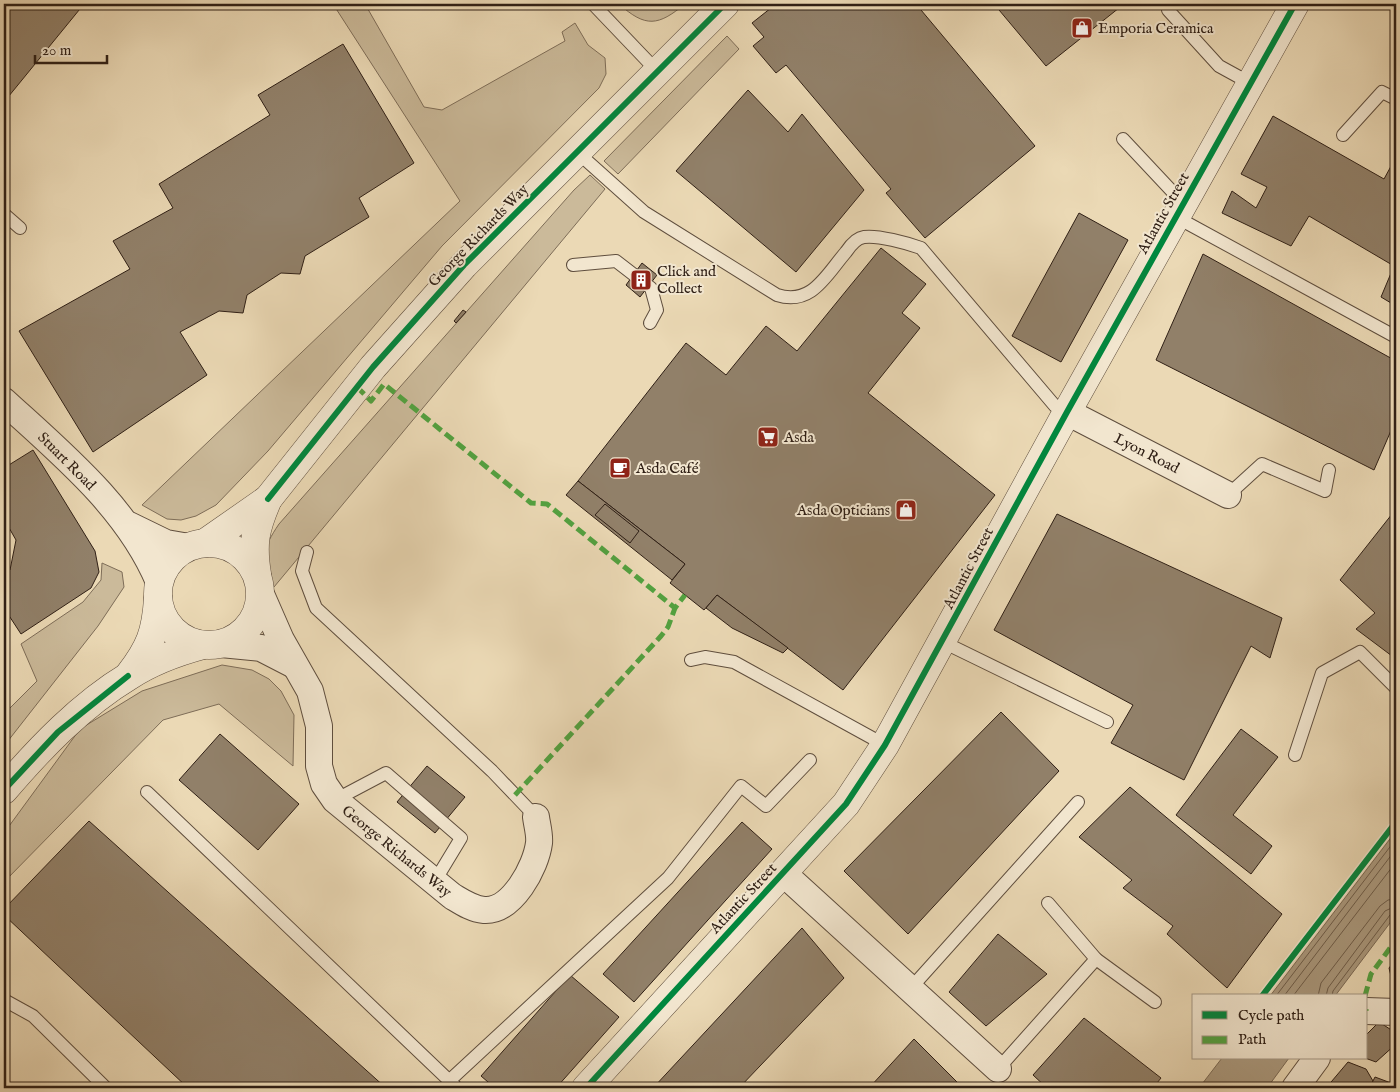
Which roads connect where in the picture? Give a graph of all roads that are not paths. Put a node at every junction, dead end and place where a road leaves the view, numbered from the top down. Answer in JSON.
{"nodes":[{"id":1,"x":593,"y":4,"type":"edge"},
{"id":2,"x":724,"y":4,"type":"edge"},
{"id":3,"x":1294,"y":4,"type":"edge"},
{"id":4,"x":1168,"y":10,"type":"dead end"},
{"id":5,"x":656,"y":71,"type":"junction"},
{"id":6,"x":1250,"y":83,"type":"junction"},
{"id":7,"x":1396,"y":99,"type":"edge"},
{"id":8,"x":1343,"y":135,"type":"dead end"},
{"id":9,"x":1123,"y":139,"type":"dead end"},
{"id":10,"x":577,"y":152,"type":"junction"},
{"id":11,"x":1179,"y":210,"type":"junction"},
{"id":12,"x":4,"y":214,"type":"edge"},
{"id":13,"x":20,"y":228,"type":"dead end"},
{"id":14,"x":573,"y":264,"type":"dead end"},
{"id":15,"x":650,"y":323,"type":"dead end"},
{"id":16,"x":1396,"y":337,"type":"edge"},
{"id":17,"x":4,"y":400,"type":"edge"},
{"id":18,"x":1066,"y":412,"type":"junction"},
{"id":19,"x":1329,"y":470,"type":"dead end"},
{"id":20,"x":1228,"y":494,"type":"joint"},
{"id":21,"x":268,"y":500,"type":"junction"},
{"id":22,"x":128,"y":525,"type":"junction"},
{"id":23,"x":197,"y":545,"type":"junction"},
{"id":24,"x":306,"y":552,"type":"dead end"},
{"id":25,"x":258,"y":583,"type":"junction"},
{"id":26,"x":158,"y":590,"type":"junction"},
{"id":27,"x":942,"y":642,"type":"junction"},
{"id":28,"x":212,"y":644,"type":"junction"},
{"id":29,"x":691,"y":660,"type":"dead end"},
{"id":30,"x":294,"y":665,"type":"junction"},
{"id":31,"x":128,"y":676,"type":"junction"},
{"id":32,"x":1396,"y":688,"type":"edge"},
{"id":33,"x":1107,"y":722,"type":"dead end"},
{"id":34,"x":885,"y":746,"type":"junction"},
{"id":35,"x":1295,"y":754,"type":"dead end"},
{"id":36,"x":810,"y":760,"type":"dead end"},
{"id":37,"x":4,"y":790,"type":"edge"},
{"id":38,"x":146,"y":792,"type":"dead end"},
{"id":39,"x":335,"y":800,"type":"junction"},
{"id":40,"x":1078,"y":802,"type":"dead end"},
{"id":41,"x":536,"y":816,"type":"joint"},
{"id":42,"x":783,"y":873,"type":"junction"},
{"id":43,"x":435,"y":881,"type":"junction"},
{"id":44,"x":1048,"y":903,"type":"dead end"},
{"id":45,"x":1096,"y":959,"type":"junction"},
{"id":46,"x":911,"y":988,"type":"junction"},
{"id":47,"x":4,"y":1000,"type":"edge"},
{"id":48,"x":1155,"y":1002,"type":"dead end"},
{"id":49,"x":1368,"y":1011,"type":"edge"},
{"id":50,"x":1396,"y":1012,"type":"edge"},
{"id":51,"x":1315,"y":1060,"type":"edge"},
{"id":52,"x":998,"y":1069,"type":"joint"},
{"id":53,"x":453,"y":1085,"type":"edge"},
{"id":54,"x":106,"y":1088,"type":"edge"},
{"id":55,"x":586,"y":1088,"type":"edge"},
{"id":56,"x":1294,"y":1088,"type":"edge"}],
"edges":[{"from":1,"to":5,"type":"lane"},
{"from":2,"to":5,"type":"street","name":"George Richards Way"},
{"from":3,"to":6,"type":"street","name":"Atlantic Street"},
{"from":4,"to":6,"type":"lane"},
{"from":5,"to":10,"type":"street","name":"George Richards Way"},
{"from":6,"to":11,"type":"street","name":"Atlantic Street"},
{"from":7,"to":8,"type":"lane"},
{"from":9,"to":11,"type":"lane"},
{"from":10,"to":18,"type":"lane"},
{"from":10,"to":21,"type":"street","name":"George Richards Way"},
{"from":11,"to":16,"type":"lane"},
{"from":11,"to":18,"type":"street","name":"Atlantic Street"},
{"from":12,"to":13,"type":"lane"},
{"from":14,"to":15,"type":"lane"},
{"from":17,"to":22,"type":"street","name":"Stuart Road"},
{"from":18,"to":20,"type":"street","name":"Lyon Road"},
{"from":18,"to":27,"type":"street","name":"Atlantic Street"},
{"from":19,"to":20,"type":"lane"},
{"from":21,"to":23,"type":"street","name":"George Richards Way"},
{"from":21,"to":25,"type":"street","name":"George Richards Way"},
{"from":22,"to":23,"type":"street","name":"Stuart Road"},
{"from":22,"to":26,"type":"street","name":"Stuart Road"},
{"from":23,"to":25,"type":"street"},
{"from":23,"to":26,"type":"street"},
{"from":24,"to":41,"type":"lane"},
{"from":25,"to":28,"type":"street"},
{"from":25,"to":30,"type":"street","name":"George Richards Way"},
{"from":26,"to":28,"type":"street"},
{"from":26,"to":31,"type":"street"},
{"from":27,"to":33,"type":"lane"},
{"from":27,"to":34,"type":"street","name":"Atlantic Street"},
{"from":28,"to":30,"type":"street"},
{"from":28,"to":31,"type":"street"},
{"from":29,"to":34,"type":"lane"},
{"from":30,"to":39,"type":"street","name":"George Richards Way"},
{"from":31,"to":37,"type":"street"},
{"from":32,"to":35,"type":"lane"},
{"from":34,"to":42,"type":"street","name":"Atlantic Street"},
{"from":36,"to":53,"type":"lane"},
{"from":38,"to":53,"type":"lane"},
{"from":39,"to":43,"type":"street","name":"George Richards Way"},
{"from":39,"to":43,"type":"lane"},
{"from":40,"to":46,"type":"lane"},
{"from":41,"to":43,"type":"street","name":"George Richards Way"},
{"from":42,"to":46,"type":"street"},
{"from":42,"to":55,"type":"street","name":"Atlantic Street"},
{"from":44,"to":45,"type":"lane"},
{"from":45,"to":48,"type":"lane"},
{"from":45,"to":52,"type":"lane"},
{"from":46,"to":52,"type":"street"},
{"from":47,"to":54,"type":"lane"},
{"from":49,"to":50,"type":"street"},
{"from":51,"to":56,"type":"street"}]}
